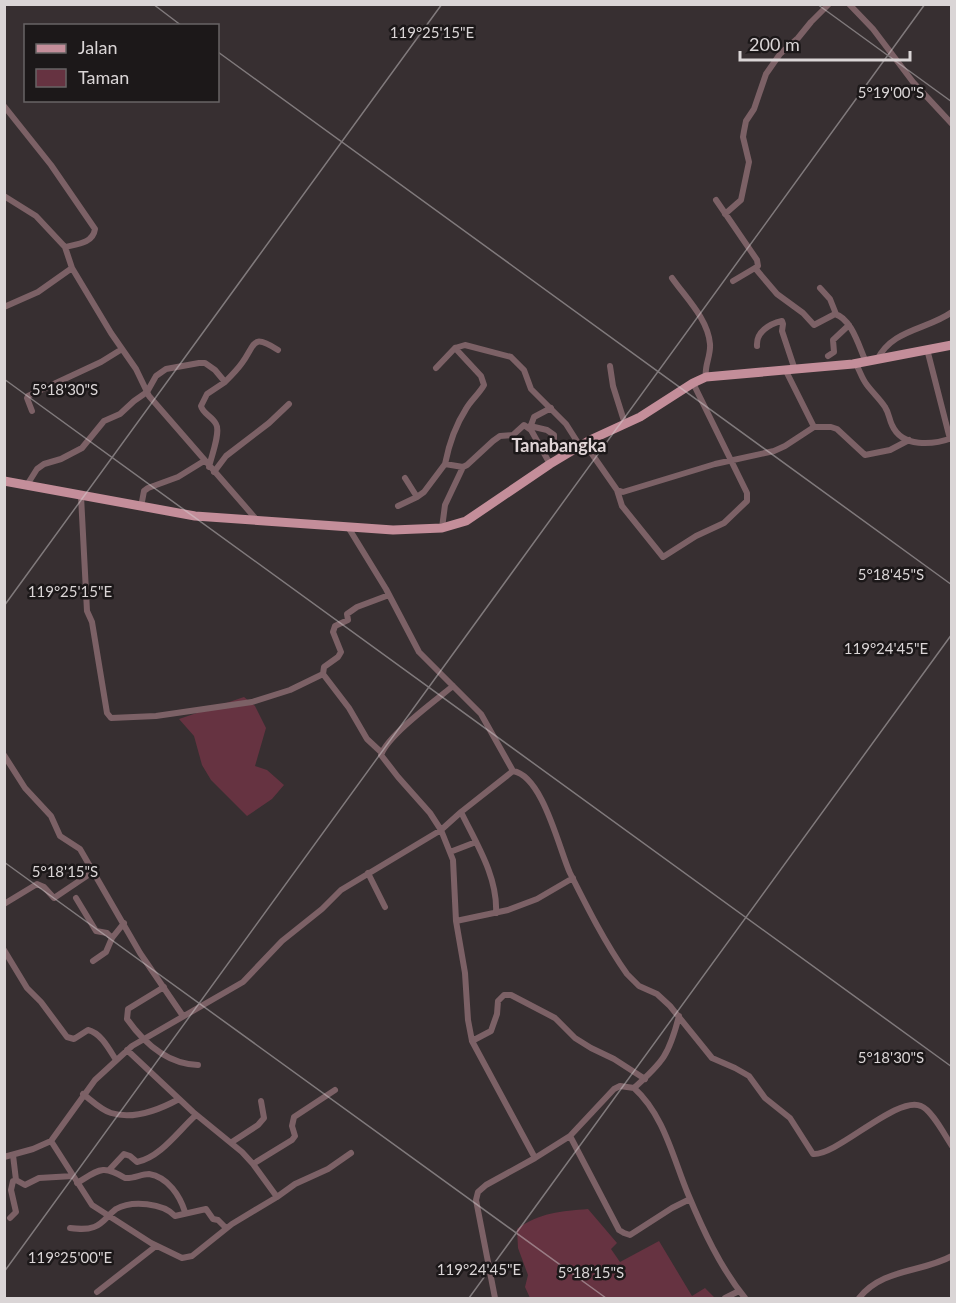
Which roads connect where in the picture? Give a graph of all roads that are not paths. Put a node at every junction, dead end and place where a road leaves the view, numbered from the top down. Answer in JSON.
{"nodes":[{"id":1,"x":829,"y":4,"type":"edge"},
{"id":2,"x":849,"y":4,"type":"edge"},
{"id":3,"x":4,"y":106,"type":"edge"},
{"id":4,"x":951,"y":124,"type":"edge"},
{"id":5,"x":4,"y":196,"type":"edge"},
{"id":6,"x":716,"y":200,"type":"dead end"},
{"id":7,"x":725,"y":214,"type":"junction"},
{"id":8,"x":65,"y":247,"type":"junction"},
{"id":9,"x":72,"y":268,"type":"junction"},
{"id":10,"x":755,"y":268,"type":"junction"},
{"id":11,"x":672,"y":278,"type":"dead end"},
{"id":12,"x":732,"y":281,"type":"dead end"},
{"id":13,"x":820,"y":288,"type":"dead end"},
{"id":14,"x":4,"y":307,"type":"edge"},
{"id":15,"x":951,"y":312,"type":"edge"},
{"id":16,"x":836,"y":314,"type":"junction"},
{"id":17,"x":849,"y":326,"type":"junction"},
{"id":18,"x":951,"y":345,"type":"edge"},
{"id":19,"x":757,"y":346,"type":"dead end"},
{"id":20,"x":455,"y":348,"type":"junction"},
{"id":21,"x":122,"y":349,"type":"junction"},
{"id":22,"x":278,"y":350,"type":"dead end"},
{"id":23,"x":927,"y":350,"type":"junction"},
{"id":24,"x":828,"y":356,"type":"dead end"},
{"id":25,"x":877,"y":360,"type":"junction"},
{"id":26,"x":861,"y":363,"type":"junction"},
{"id":27,"x":610,"y":366,"type":"dead end"},
{"id":28,"x":436,"y":368,"type":"dead end"},
{"id":29,"x":791,"y":371,"type":"junction"},
{"id":30,"x":706,"y":377,"type":"junction"},
{"id":31,"x":225,"y":382,"type":"junction"},
{"id":32,"x":693,"y":383,"type":"junction"},
{"id":33,"x":147,"y":392,"type":"junction"},
{"id":34,"x":289,"y":404,"type":"dead end"},
{"id":35,"x":551,"y":408,"type":"junction"},
{"id":36,"x":32,"y":411,"type":"dead end"},
{"id":37,"x":625,"y":424,"type":"junction"},
{"id":38,"x":530,"y":427,"type":"junction"},
{"id":39,"x":814,"y":427,"type":"junction"},
{"id":40,"x":951,"y":438,"type":"edge"},
{"id":41,"x":909,"y":440,"type":"junction"},
{"id":42,"x":582,"y":445,"type":"junction"},
{"id":43,"x":545,"y":453,"type":"junction"},
{"id":44,"x":732,"y":460,"type":"junction"},
{"id":45,"x":445,"y":464,"type":"junction"},
{"id":46,"x":550,"y":464,"type":"junction"},
{"id":47,"x":209,"y":466,"type":"junction"},
{"id":48,"x":463,"y":467,"type":"junction"},
{"id":49,"x":405,"y":478,"type":"dead end"},
{"id":50,"x":4,"y":481,"type":"edge"},
{"id":51,"x":27,"y":485,"type":"junction"},
{"id":52,"x":617,"y":490,"type":"junction"},
{"id":53,"x":81,"y":496,"type":"junction"},
{"id":54,"x":417,"y":497,"type":"junction"},
{"id":55,"x":398,"y":506,"type":"dead end"},
{"id":56,"x":141,"y":507,"type":"junction"},
{"id":57,"x":256,"y":519,"type":"junction"},
{"id":58,"x":348,"y":527,"type":"junction"},
{"id":59,"x":442,"y":528,"type":"junction"},
{"id":60,"x":389,"y":595,"type":"junction"},
{"id":61,"x":323,"y":674,"type":"junction"},
{"id":62,"x":453,"y":686,"type":"junction"},
{"id":63,"x":382,"y":753,"type":"junction"},
{"id":64,"x":4,"y":755,"type":"edge"},
{"id":65,"x":513,"y":771,"type":"junction"},
{"id":66,"x":461,"y":812,"type":"junction"},
{"id":67,"x":441,"y":830,"type":"junction"},
{"id":68,"x":476,"y":842,"type":"junction"},
{"id":69,"x":450,"y":852,"type":"junction"},
{"id":70,"x":94,"y":871,"type":"junction"},
{"id":71,"x":368,"y":873,"type":"junction"},
{"id":72,"x":573,"y":878,"type":"junction"},
{"id":73,"x":76,"y":898,"type":"dead end"},
{"id":74,"x":4,"y":904,"type":"edge"},
{"id":75,"x":385,"y":907,"type":"dead end"},
{"id":76,"x":496,"y":913,"type":"junction"},
{"id":77,"x":456,"y":921,"type":"junction"},
{"id":78,"x":124,"y":923,"type":"junction"},
{"id":79,"x":112,"y":938,"type":"junction"},
{"id":80,"x":4,"y":950,"type":"edge"},
{"id":81,"x":93,"y":961,"type":"dead end"},
{"id":82,"x":164,"y":987,"type":"junction"},
{"id":83,"x":183,"y":1016,"type":"junction"},
{"id":84,"x":679,"y":1016,"type":"junction"},
{"id":85,"x":142,"y":1040,"type":"junction"},
{"id":86,"x":472,"y":1041,"type":"junction"},
{"id":87,"x":127,"y":1050,"type":"junction"},
{"id":88,"x":116,"y":1060,"type":"junction"},
{"id":89,"x":198,"y":1065,"type":"dead end"},
{"id":90,"x":645,"y":1079,"type":"junction"},
{"id":91,"x":634,"y":1088,"type":"junction"},
{"id":92,"x":336,"y":1090,"type":"dead end"},
{"id":93,"x":83,"y":1094,"type":"junction"},
{"id":94,"x":179,"y":1099,"type":"junction"},
{"id":95,"x":261,"y":1101,"type":"dead end"},
{"id":96,"x":196,"y":1115,"type":"junction"},
{"id":97,"x":570,"y":1136,"type":"junction"},
{"id":98,"x":51,"y":1141,"type":"junction"},
{"id":99,"x":231,"y":1142,"type":"junction"},
{"id":100,"x":951,"y":1146,"type":"edge"},
{"id":101,"x":351,"y":1153,"type":"dead end"},
{"id":102,"x":13,"y":1155,"type":"junction"},
{"id":103,"x":4,"y":1157,"type":"edge"},
{"id":104,"x":535,"y":1158,"type":"junction"},
{"id":105,"x":253,"y":1164,"type":"junction"},
{"id":106,"x":110,"y":1169,"type":"junction"},
{"id":107,"x":73,"y":1176,"type":"junction"},
{"id":108,"x":16,"y":1180,"type":"junction"},
{"id":109,"x":77,"y":1183,"type":"junction"},
{"id":110,"x":277,"y":1197,"type":"junction"},
{"id":111,"x":690,"y":1199,"type":"junction"},
{"id":112,"x":185,"y":1212,"type":"junction"},
{"id":113,"x":108,"y":1216,"type":"junction"},
{"id":114,"x":10,"y":1218,"type":"dead end"},
{"id":115,"x":70,"y":1228,"type":"dead end"},
{"id":116,"x":226,"y":1228,"type":"junction"},
{"id":117,"x":156,"y":1246,"type":"junction"},
{"id":118,"x":951,"y":1256,"type":"edge"},
{"id":119,"x":739,"y":1291,"type":"junction"},
{"id":120,"x":97,"y":1292,"type":"dead end"},
{"id":121,"x":495,"y":1299,"type":"edge"},
{"id":122,"x":725,"y":1299,"type":"edge"},
{"id":123,"x":745,"y":1299,"type":"edge"},
{"id":124,"x":859,"y":1299,"type":"edge"}],
"edges":[{"from":1,"to":7,"type":"street"},
{"from":2,"to":4,"type":"street"},
{"from":3,"to":8,"type":"street"},
{"from":5,"to":8,"type":"street"},
{"from":6,"to":7,"type":"street"},
{"from":7,"to":10,"type":"street"},
{"from":8,"to":9,"type":"street"},
{"from":9,"to":14,"type":"street"},
{"from":9,"to":21,"type":"street"},
{"from":10,"to":12,"type":"street"},
{"from":10,"to":16,"type":"street"},
{"from":11,"to":30,"type":"street"},
{"from":13,"to":16,"type":"street"},
{"from":15,"to":25,"type":"street"},
{"from":16,"to":17,"type":"street"},
{"from":17,"to":24,"type":"street"},
{"from":17,"to":26,"type":"street"},
{"from":18,"to":23,"type":"main road"},
{"from":19,"to":29,"type":"street"},
{"from":20,"to":28,"type":"street"},
{"from":20,"to":35,"type":"street"},
{"from":20,"to":45,"type":"street"},
{"from":21,"to":33,"type":"street"},
{"from":21,"to":36,"type":"street"},
{"from":22,"to":31,"type":"street"},
{"from":23,"to":25,"type":"main road"},
{"from":23,"to":40,"type":"street"},
{"from":25,"to":26,"type":"main road"},
{"from":26,"to":29,"type":"main road"},
{"from":26,"to":41,"type":"street"},
{"from":27,"to":37,"type":"street"},
{"from":29,"to":30,"type":"main road"},
{"from":29,"to":39,"type":"street"},
{"from":30,"to":32,"type":"main road"},
{"from":31,"to":33,"type":"street"},
{"from":31,"to":47,"type":"street"},
{"from":32,"to":37,"type":"main road"},
{"from":32,"to":44,"type":"street"},
{"from":33,"to":47,"type":"street"},
{"from":33,"to":51,"type":"street"},
{"from":34,"to":47,"type":"street"},
{"from":35,"to":38,"type":"street"},
{"from":35,"to":42,"type":"street"},
{"from":37,"to":42,"type":"main road"},
{"from":38,"to":43,"type":"street"},
{"from":38,"to":43,"type":"street"},
{"from":38,"to":48,"type":"street"},
{"from":39,"to":41,"type":"street"},
{"from":39,"to":44,"type":"street"},
{"from":40,"to":41,"type":"street"},
{"from":42,"to":46,"type":"main road"},
{"from":42,"to":52,"type":"street"},
{"from":43,"to":46,"type":"street"},
{"from":44,"to":52,"type":"street"},
{"from":44,"to":52,"type":"street"},
{"from":45,"to":48,"type":"street"},
{"from":45,"to":54,"type":"street"},
{"from":46,"to":59,"type":"main road"},
{"from":47,"to":56,"type":"street"},
{"from":47,"to":57,"type":"street"},
{"from":48,"to":59,"type":"street"},
{"from":49,"to":54,"type":"street"},
{"from":50,"to":51,"type":"main road"},
{"from":51,"to":53,"type":"main road"},
{"from":53,"to":56,"type":"main road"},
{"from":53,"to":61,"type":"street"},
{"from":54,"to":55,"type":"street"},
{"from":56,"to":57,"type":"main road"},
{"from":57,"to":58,"type":"main road"},
{"from":58,"to":59,"type":"main road"},
{"from":58,"to":60,"type":"street"},
{"from":60,"to":61,"type":"street"},
{"from":60,"to":62,"type":"street"},
{"from":61,"to":63,"type":"street"},
{"from":62,"to":63,"type":"street"},
{"from":62,"to":65,"type":"street"},
{"from":63,"to":67,"type":"street"},
{"from":64,"to":70,"type":"street"},
{"from":65,"to":66,"type":"street"},
{"from":65,"to":72,"type":"street"},
{"from":66,"to":67,"type":"street"},
{"from":66,"to":68,"type":"street"},
{"from":67,"to":69,"type":"street"},
{"from":67,"to":71,"type":"street"},
{"from":68,"to":69,"type":"street"},
{"from":68,"to":76,"type":"street"},
{"from":69,"to":77,"type":"street"},
{"from":70,"to":74,"type":"street"},
{"from":70,"to":78,"type":"street"},
{"from":71,"to":75,"type":"street"},
{"from":71,"to":83,"type":"street"},
{"from":72,"to":76,"type":"street"},
{"from":72,"to":84,"type":"street"},
{"from":73,"to":79,"type":"street"},
{"from":76,"to":77,"type":"street"},
{"from":77,"to":86,"type":"street"},
{"from":78,"to":79,"type":"street"},
{"from":78,"to":82,"type":"street"},
{"from":79,"to":81,"type":"street"},
{"from":80,"to":88,"type":"street"},
{"from":82,"to":83,"type":"street"},
{"from":82,"to":85,"type":"street"},
{"from":83,"to":85,"type":"street"},
{"from":84,"to":90,"type":"street"},
{"from":84,"to":100,"type":"street"},
{"from":85,"to":87,"type":"street"},
{"from":85,"to":89,"type":"street"},
{"from":86,"to":90,"type":"street"},
{"from":86,"to":104,"type":"street"},
{"from":87,"to":88,"type":"street"},
{"from":87,"to":94,"type":"street"},
{"from":88,"to":93,"type":"street"},
{"from":90,"to":91,"type":"street"},
{"from":91,"to":97,"type":"street"},
{"from":91,"to":111,"type":"street"},
{"from":92,"to":105,"type":"street"},
{"from":93,"to":94,"type":"street"},
{"from":93,"to":98,"type":"street"},
{"from":94,"to":96,"type":"street"},
{"from":95,"to":99,"type":"street"},
{"from":96,"to":99,"type":"street"},
{"from":96,"to":106,"type":"street"},
{"from":97,"to":104,"type":"street"},
{"from":97,"to":111,"type":"street"},
{"from":98,"to":102,"type":"street"},
{"from":98,"to":107,"type":"street"},
{"from":99,"to":105,"type":"street"},
{"from":101,"to":110,"type":"street"},
{"from":102,"to":103,"type":"street"},
{"from":102,"to":108,"type":"street"},
{"from":104,"to":121,"type":"street"},
{"from":105,"to":110,"type":"street"},
{"from":106,"to":109,"type":"street"},
{"from":106,"to":112,"type":"street"},
{"from":107,"to":108,"type":"street"},
{"from":107,"to":109,"type":"street"},
{"from":108,"to":114,"type":"street"},
{"from":109,"to":113,"type":"street"},
{"from":110,"to":116,"type":"street"},
{"from":111,"to":119,"type":"street"},
{"from":112,"to":113,"type":"street"},
{"from":112,"to":116,"type":"street"},
{"from":113,"to":115,"type":"street"},
{"from":113,"to":117,"type":"street"},
{"from":116,"to":117,"type":"street"},
{"from":117,"to":120,"type":"street"},
{"from":118,"to":124,"type":"street"},
{"from":119,"to":122,"type":"street"},
{"from":119,"to":123,"type":"street"}]}
